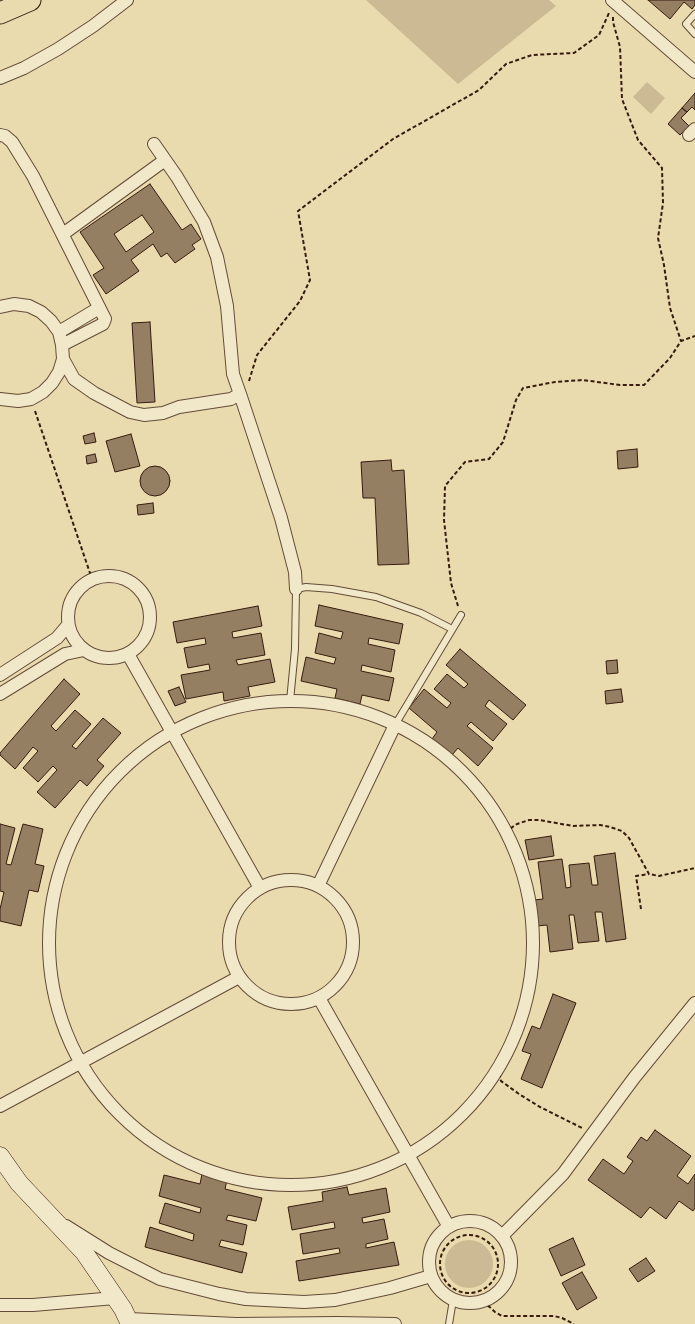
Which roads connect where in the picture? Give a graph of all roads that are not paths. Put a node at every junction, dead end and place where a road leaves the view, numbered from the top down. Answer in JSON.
{"nodes":[{"id":1,"x":30,"y":0,"type":"edge"},
{"id":2,"x":127,"y":0,"type":"edge"},
{"id":3,"x":613,"y":1,"type":"edge"},
{"id":4,"x":0,"y":13,"type":"edge"},
{"id":5,"x":695,"y":14,"type":"edge"},
{"id":6,"x":695,"y":34,"type":"edge"},
{"id":7,"x":695,"y":72,"type":"edge"},
{"id":8,"x":0,"y":78,"type":"edge"},
{"id":9,"x":0,"y":135,"type":"edge"},
{"id":10,"x":154,"y":144,"type":"dead end"},
{"id":11,"x":165,"y":160,"type":"junction"},
{"id":12,"x":63,"y":234,"type":"junction"},
{"id":13,"x":0,"y":306,"type":"edge"},
{"id":14,"x":99,"y":308,"type":"junction"},
{"id":15,"x":59,"y":332,"type":"junction"},
{"id":16,"x":62,"y":345,"type":"junction"},
{"id":17,"x":63,"y":359,"type":"junction"},
{"id":18,"x":0,"y":399,"type":"edge"},
{"id":19,"x":241,"y":399,"type":"junction"},
{"id":20,"x":296,"y":589,"type":"junction"},
{"id":21,"x":461,"y":615,"type":"road end"},
{"id":22,"x":68,"y":625,"type":"junction"},
{"id":23,"x":452,"y":629,"type":"junction"},
{"id":24,"x":84,"y":650,"type":"junction"},
{"id":25,"x":128,"y":654,"type":"junction"},
{"id":26,"x":0,"y":675,"type":"edge"},
{"id":27,"x":0,"y":694,"type":"edge"},
{"id":28,"x":290,"y":701,"type":"junction"},
{"id":29,"x":395,"y":725,"type":"junction"},
{"id":30,"x":172,"y":732,"type":"junction"},
{"id":31,"x":318,"y":886,"type":"junction"},
{"id":32,"x":260,"y":888,"type":"junction"},
{"id":33,"x":239,"y":977,"type":"junction"},
{"id":34,"x":319,"y":998,"type":"junction"},
{"id":35,"x":695,"y":1003,"type":"edge"},
{"id":36,"x":81,"y":1063,"type":"junction"},
{"id":37,"x":0,"y":1106,"type":"edge"},
{"id":38,"x":409,"y":1155,"type":"junction"},
{"id":39,"x":0,"y":1156,"type":"edge"},
{"id":40,"x":51,"y":1216,"type":"junction"},
{"id":41,"x":449,"y":1227,"type":"junction"},
{"id":42,"x":502,"y":1236,"type":"junction"},
{"id":43,"x":431,"y":1276,"type":"junction"},
{"id":44,"x":115,"y":1298,"type":"junction"},
{"id":45,"x":453,"y":1300,"type":"junction"},
{"id":46,"x":0,"y":1305,"type":"edge"},
{"id":47,"x":130,"y":1322,"type":"edge"},
{"id":48,"x":236,"y":1324,"type":"edge"},
{"id":49,"x":395,"y":1324,"type":"edge"},
{"id":50,"x":448,"y":1324,"type":"edge"}],
"edges":[{"from":1,"to":4,"type":"highway"},
{"from":2,"to":8,"type":"street"},
{"from":3,"to":7,"type":"street"},
{"from":5,"to":6,"type":"lane"},
{"from":9,"to":12,"type":"street"},
{"from":10,"to":11,"type":"street"},
{"from":11,"to":12,"type":"street"},
{"from":11,"to":19,"type":"street"},
{"from":12,"to":14,"type":"street"},
{"from":13,"to":15,"type":"street"},
{"from":14,"to":15,"type":"street"},
{"from":14,"to":16,"type":"street"},
{"from":15,"to":16,"type":"street"},
{"from":16,"to":17,"type":"street"},
{"from":17,"to":18,"type":"street"},
{"from":17,"to":19,"type":"street"},
{"from":19,"to":20,"type":"street"},
{"from":20,"to":23,"type":"lane"},
{"from":20,"to":28,"type":"lane"},
{"from":21,"to":23,"type":"lane"},
{"from":22,"to":24,"type":"street"},
{"from":22,"to":25,"type":"street"},
{"from":22,"to":26,"type":"street"},
{"from":23,"to":29,"type":"lane"},
{"from":24,"to":25,"type":"street"},
{"from":24,"to":27,"type":"street"},
{"from":25,"to":30,"type":"street"},
{"from":28,"to":29,"type":"street"},
{"from":28,"to":30,"type":"street"},
{"from":29,"to":31,"type":"street"},
{"from":29,"to":38,"type":"street"},
{"from":30,"to":32,"type":"street"},
{"from":30,"to":36,"type":"street"},
{"from":31,"to":32,"type":"street"},
{"from":31,"to":34,"type":"street"},
{"from":32,"to":33,"type":"street"},
{"from":33,"to":34,"type":"street"},
{"from":33,"to":36,"type":"street"},
{"from":34,"to":38,"type":"street"},
{"from":35,"to":42,"type":"street"},
{"from":36,"to":37,"type":"street"},
{"from":36,"to":38,"type":"street"},
{"from":38,"to":41,"type":"street"},
{"from":39,"to":40,"type":"main road"},
{"from":40,"to":43,"type":"street"},
{"from":40,"to":44,"type":"main road"},
{"from":41,"to":42,"type":"street"},
{"from":41,"to":43,"type":"street"},
{"from":42,"to":45,"type":"street"},
{"from":43,"to":45,"type":"street"},
{"from":44,"to":46,"type":"street"},
{"from":44,"to":47,"type":"main road"},
{"from":45,"to":50,"type":"lane"},
{"from":47,"to":48,"type":"street"},
{"from":48,"to":49,"type":"street"}]}
